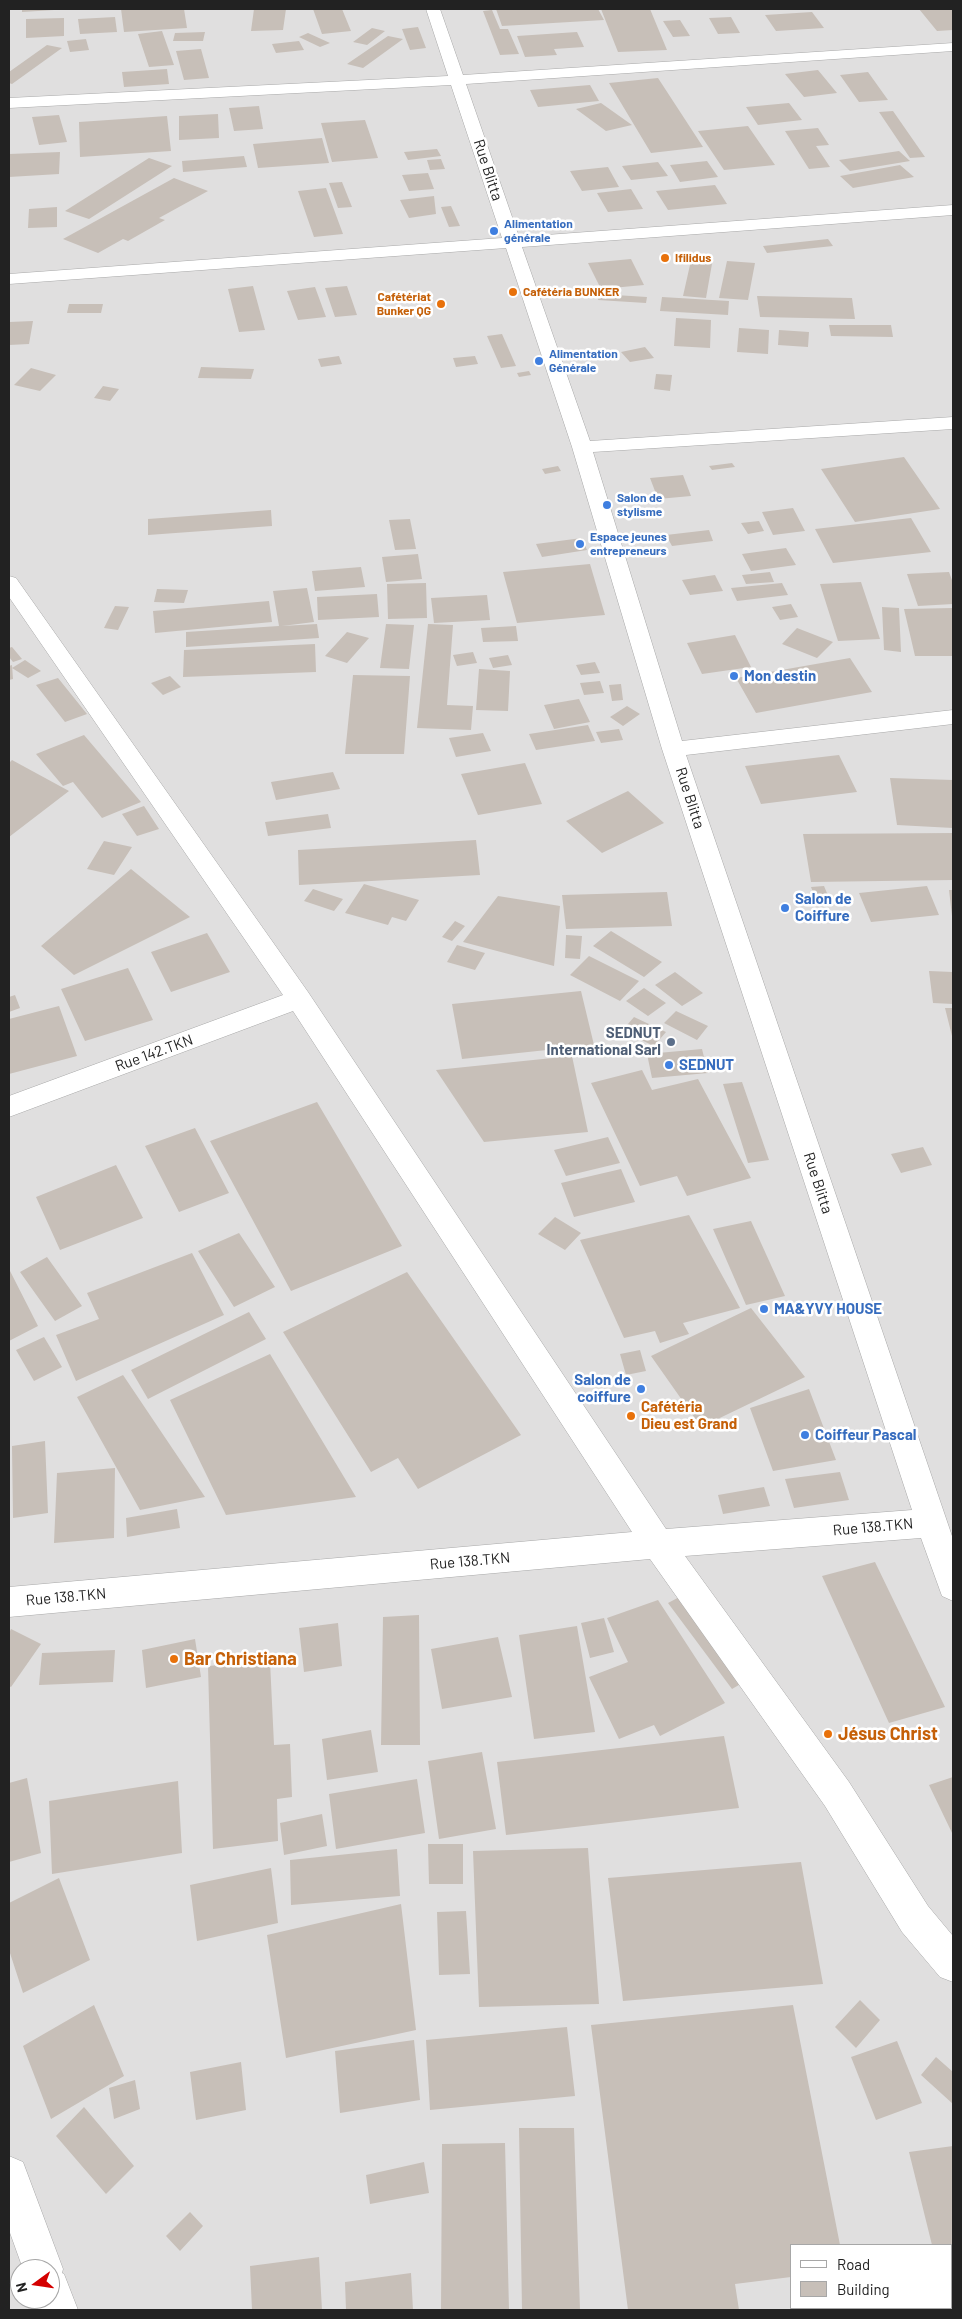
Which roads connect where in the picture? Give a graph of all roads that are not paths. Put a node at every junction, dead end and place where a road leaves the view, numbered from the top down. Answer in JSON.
{"nodes":[{"id":1,"x":433,"y":9,"type":"edge"},
{"id":2,"x":953,"y":46,"type":"edge"},
{"id":3,"x":458,"y":80,"type":"junction"},
{"id":4,"x":9,"y":103,"type":"edge"},
{"id":5,"x":953,"y":210,"type":"edge"},
{"id":6,"x":511,"y":242,"type":"junction"},
{"id":7,"x":9,"y":279,"type":"edge"},
{"id":8,"x":953,"y":423,"type":"edge"},
{"id":9,"x":582,"y":447,"type":"junction"},
{"id":10,"x":9,"y":582,"type":"edge"},
{"id":11,"x":953,"y":717,"type":"edge"},
{"id":12,"x":673,"y":749,"type":"junction"},
{"id":13,"x":299,"y":999,"type":"junction"},
{"id":14,"x":9,"y":1107,"type":"edge"},
{"id":15,"x":931,"y":1523,"type":"junction"},
{"id":16,"x":658,"y":1544,"type":"junction"},
{"id":17,"x":953,"y":1586,"type":"edge"},
{"id":18,"x":9,"y":1602,"type":"edge"},
{"id":19,"x":953,"y":1964,"type":"edge"},
{"id":20,"x":9,"y":2176,"type":"edge"},
{"id":21,"x":39,"y":2259,"type":"edge"}],
"edges":[{"from":1,"to":3,"type":"street","name":"Rue Blitta"},
{"from":2,"to":3,"type":"street"},
{"from":3,"to":4,"type":"street"},
{"from":3,"to":6,"type":"street","name":"Rue Blitta"},
{"from":5,"to":6,"type":"street"},
{"from":6,"to":7,"type":"street"},
{"from":6,"to":9,"type":"street","name":"Rue Blitta"},
{"from":8,"to":9,"type":"street"},
{"from":9,"to":12,"type":"street","name":"Rue Blitta"},
{"from":10,"to":13,"type":"street"},
{"from":11,"to":12,"type":"street"},
{"from":12,"to":15,"type":"street","name":"Rue Blitta"},
{"from":13,"to":14,"type":"street","name":"Rue 142.TKN"},
{"from":13,"to":16,"type":"street"},
{"from":15,"to":16,"type":"street","name":"Rue 138.TKN"},
{"from":15,"to":17,"type":"street","name":"Rue Blitta"},
{"from":16,"to":18,"type":"street","name":"Rue 138.TKN"},
{"from":16,"to":19,"type":"street"},
{"from":20,"to":21,"type":"street"}]}
